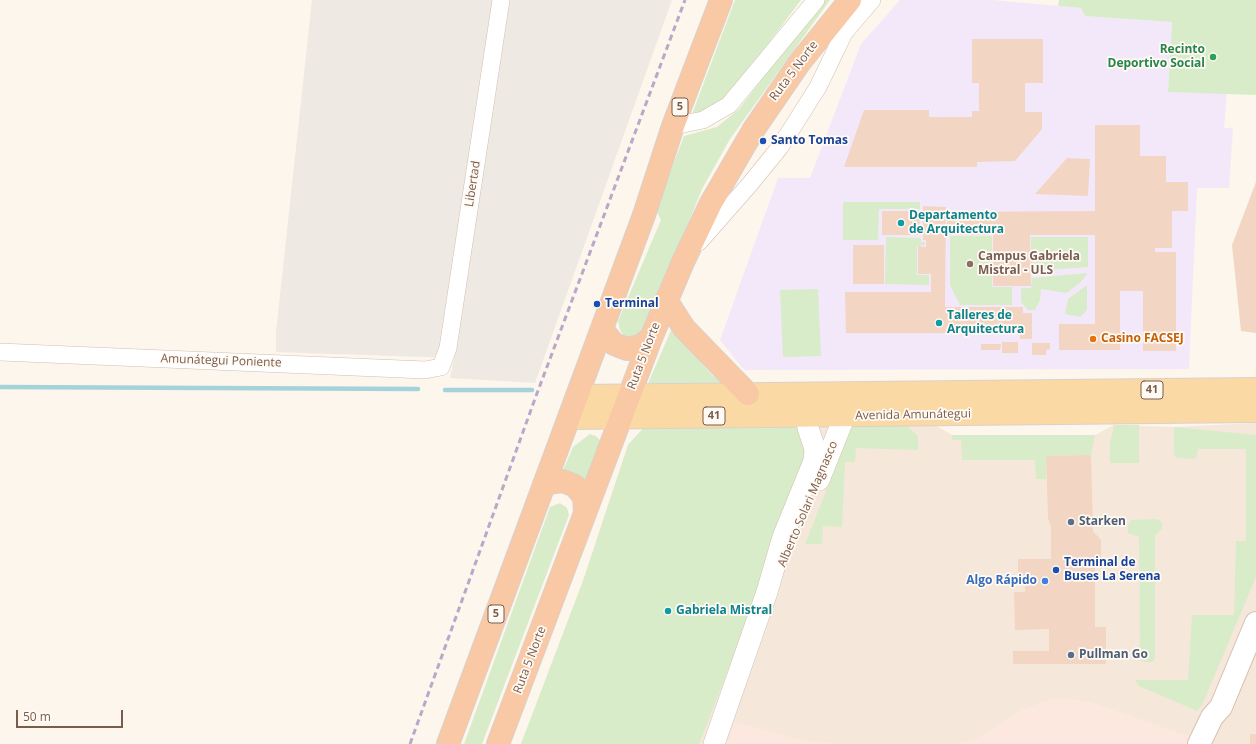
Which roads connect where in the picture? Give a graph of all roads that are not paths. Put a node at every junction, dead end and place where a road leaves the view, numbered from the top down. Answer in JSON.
{"nodes":[{"id":1,"x":501,"y":0,"type":"edge"},
{"id":2,"x":721,"y":0,"type":"edge"},
{"id":3,"x":816,"y":0,"type":"edge"},
{"id":4,"x":863,"y":2,"type":"edge"},
{"id":5,"x":673,"y":126,"type":"junction"},
{"id":6,"x":682,"y":262,"type":"junction"},
{"id":7,"x":666,"y":300,"type":"junction"},
{"id":8,"x":603,"y":327,"type":"junction"},
{"id":9,"x":651,"y":338,"type":"junction"},
{"id":10,"x":0,"y":352,"type":"edge"},
{"id":11,"x":441,"y":367,"type":"joint"},
{"id":12,"x":1256,"y":389,"type":"edge"},
{"id":13,"x":827,"y":393,"type":"junction"},
{"id":14,"x":748,"y":394,"type":"junction"},
{"id":15,"x":577,"y":396,"type":"junction"},
{"id":16,"x":629,"y":396,"type":"junction"},
{"id":17,"x":1256,"y":411,"type":"edge"},
{"id":18,"x":845,"y":415,"type":"junction"},
{"id":19,"x":807,"y":416,"type":"junction"},
{"id":20,"x":621,"y":417,"type":"junction"},
{"id":21,"x":569,"y":418,"type":"junction"},
{"id":22,"x":544,"y":484,"type":"junction"},
{"id":23,"x":586,"y":512,"type":"junction"},
{"id":24,"x":767,"y":592,"type":"junction"},
{"id":25,"x":1256,"y":623,"type":"edge"},
{"id":26,"x":1221,"y":707,"type":"junction"},
{"id":27,"x":448,"y":744,"type":"edge"},
{"id":28,"x":498,"y":744,"type":"edge"},
{"id":29,"x":714,"y":744,"type":"edge"},
{"id":30,"x":1199,"y":744,"type":"edge"},
{"id":31,"x":1211,"y":744,"type":"edge"}],
"edges":[{"from":1,"to":11,"type":"street","name":"Libertad"},
{"from":2,"to":5,"type":"highway","number":"5"},
{"from":3,"to":5,"type":"street"},
{"from":4,"to":6,"type":"street"},
{"from":4,"to":6,"type":"highway","name":"Ruta 5 Norte"},
{"from":5,"to":8,"type":"highway","number":"5"},
{"from":6,"to":7,"type":"highway","name":"Ruta 5 Norte"},
{"from":7,"to":9,"type":"highway","name":"Ruta 5 Norte"},
{"from":7,"to":14,"type":"highway"},
{"from":8,"to":9,"type":"highway"},
{"from":8,"to":15,"type":"highway","number":"5"},
{"from":9,"to":16,"type":"highway","name":"Ruta 5 Norte"},
{"from":10,"to":11,"type":"street","name":"Amunátegui Poniente"},
{"from":12,"to":13,"type":"main road","name":"Avenida Amunátegui","number":"41"},
{"from":13,"to":14,"type":"main road","name":"Avenida Amunátegui","number":"41"},
{"from":13,"to":19,"type":"street"},
{"from":14,"to":16,"type":"main road","name":"Avenida Amunátegui","number":"41"},
{"from":15,"to":16,"type":"main road","name":"Avenida Amunátegui","number":"41"},
{"from":15,"to":21,"type":"highway","number":"5"},
{"from":16,"to":20,"type":"highway","name":"Ruta 5 Norte"},
{"from":17,"to":18,"type":"main road","name":"Avenida Amunátegui","number":"41"},
{"from":18,"to":19,"type":"main road","name":"Avenida Amunátegui","number":"41"},
{"from":18,"to":24,"type":"street","name":"Alberto Solari Magnasco"},
{"from":19,"to":20,"type":"main road","name":"Avenida Amunátegui","number":"41"},
{"from":19,"to":24,"type":"street","name":"Alberto Solari Magnasco"},
{"from":20,"to":21,"type":"main road","name":"Avenida Amunátegui","number":"41"},
{"from":20,"to":23,"type":"highway","name":"Ruta 5 Norte"},
{"from":21,"to":22,"type":"highway","number":"5"},
{"from":22,"to":23,"type":"highway"},
{"from":22,"to":27,"type":"highway","number":"5"},
{"from":23,"to":28,"type":"highway","name":"Ruta 5 Norte"},
{"from":24,"to":29,"type":"street","name":"Alberto Solari Magnasco"},
{"from":25,"to":26,"type":"main road"},
{"from":26,"to":30,"type":"main road"},
{"from":26,"to":31,"type":"main road"}]}
